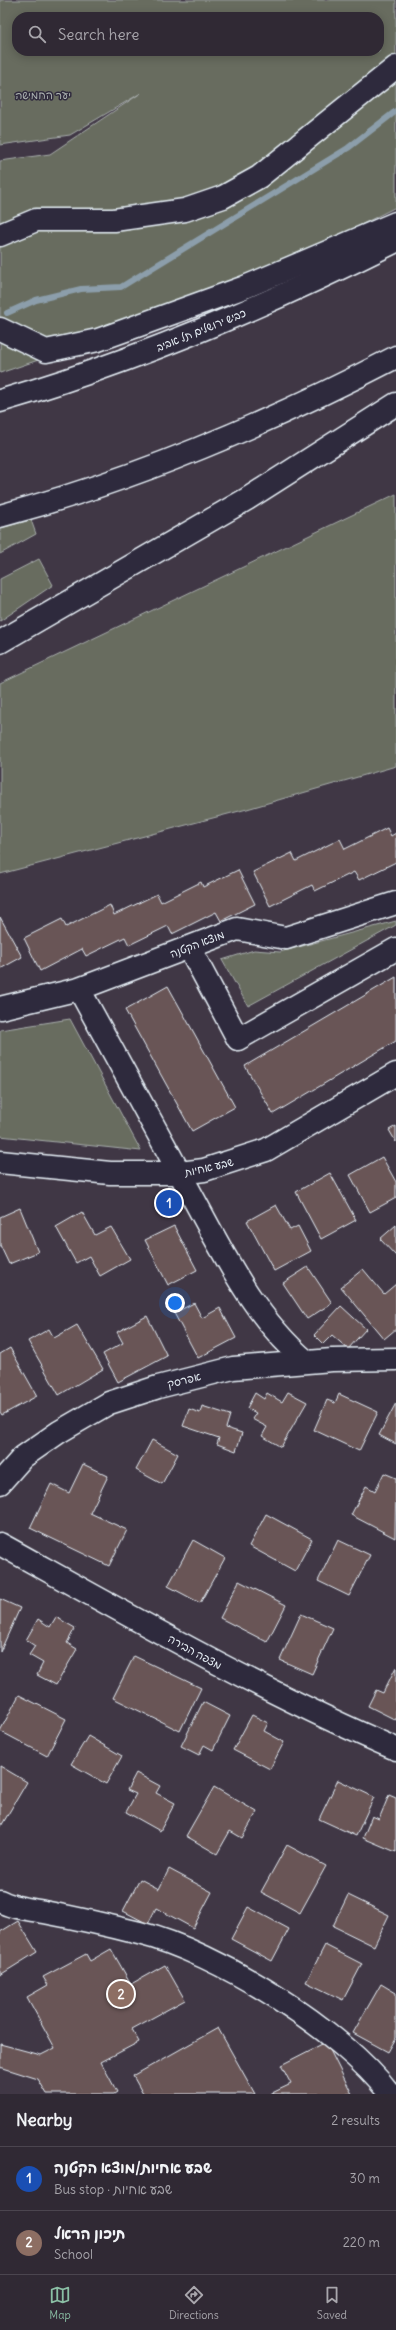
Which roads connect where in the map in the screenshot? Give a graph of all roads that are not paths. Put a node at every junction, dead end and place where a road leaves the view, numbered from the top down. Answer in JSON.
{"nodes":[{"id":1,"x":396,"y":67,"type":"edge"},
{"id":2,"x":396,"y":223,"type":"edge"},
{"id":3,"x":0,"y":235,"type":"edge"},
{"id":4,"x":396,"y":241,"type":"edge"},
{"id":5,"x":0,"y":329,"type":"edge"},
{"id":6,"x":396,"y":357,"type":"edge"},
{"id":7,"x":0,"y":401,"type":"edge"},
{"id":8,"x":396,"y":404,"type":"edge"},
{"id":9,"x":0,"y":516,"type":"edge"},
{"id":10,"x":0,"y":642,"type":"edge"},
{"id":11,"x":396,"y":903,"type":"edge"},
{"id":12,"x":189,"y":947,"type":"junction"},
{"id":13,"x":396,"y":949,"type":"edge"},
{"id":14,"x":78,"y":989,"type":"junction"},
{"id":15,"x":0,"y":1008,"type":"edge"},
{"id":16,"x":396,"y":1074,"type":"edge"},
{"id":17,"x":0,"y":1162,"type":"edge"},
{"id":18,"x":180,"y":1173,"type":"junction"},
{"id":19,"x":396,"y":1360,"type":"edge"},
{"id":20,"x":307,"y":1362,"type":"junction"},
{"id":21,"x":0,"y":1483,"type":"edge"},
{"id":22,"x":0,"y":1544,"type":"edge"},
{"id":23,"x":396,"y":1749,"type":"edge"},
{"id":24,"x":0,"y":1901,"type":"edge"},
{"id":25,"x":390,"y":2094,"type":"edge"}],
"edges":[{"from":1,"to":3,"type":"main road"},
{"from":2,"to":5,"type":"main road"},
{"from":4,"to":7,"type":"main road","name":"כביש ירושלים תל אביב"},
{"from":6,"to":9,"type":"main road"},
{"from":8,"to":10,"type":"main road"},
{"from":11,"to":12,"type":"main road","name":"מוצא הקטנה"},
{"from":12,"to":13,"type":"main road"},
{"from":12,"to":14,"type":"main road","name":"מוצא הקטנה"},
{"from":14,"to":15,"type":"main road","name":"מוצא הקטנה"},
{"from":14,"to":18,"type":"main road"},
{"from":16,"to":18,"type":"main road","name":"שבע אחיות"},
{"from":17,"to":18,"type":"main road","name":"שבע אחיות"},
{"from":18,"to":20,"type":"main road"},
{"from":19,"to":20,"type":"main road","name":"אפרסק"},
{"from":20,"to":21,"type":"main road","name":"אפרסק"},
{"from":22,"to":23,"type":"main road","name":"מצפה הבירה"},
{"from":24,"to":25,"type":"main road"}]}
